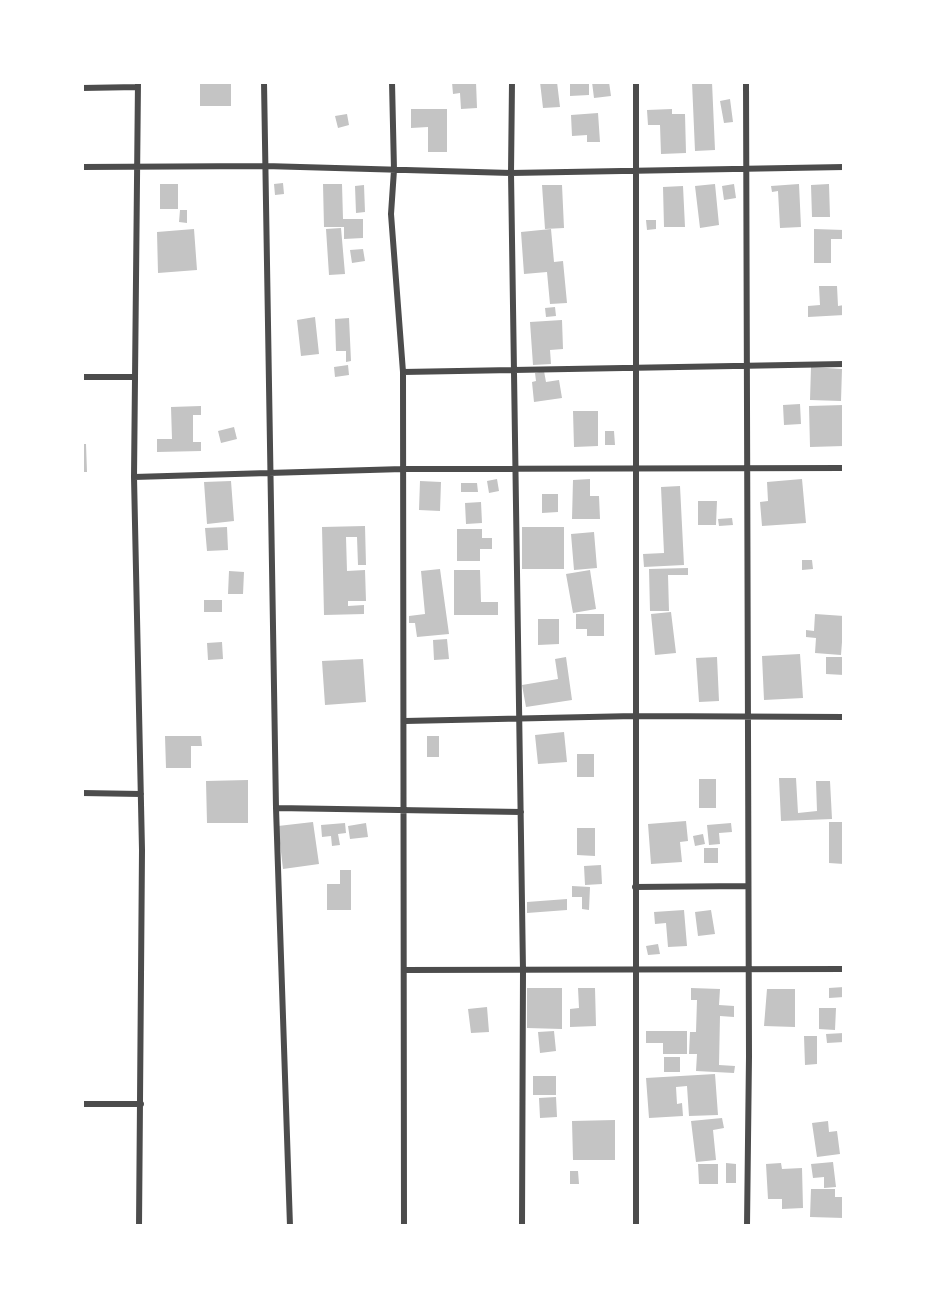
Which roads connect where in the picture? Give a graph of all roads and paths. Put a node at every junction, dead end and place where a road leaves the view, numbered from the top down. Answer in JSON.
{"nodes":[{"id":1,"x":264,"y":82,"type":"edge"},
{"id":2,"x":392,"y":82,"type":"edge"},
{"id":3,"x":512,"y":82,"type":"edge"},
{"id":4,"x":636,"y":82,"type":"edge"},
{"id":5,"x":746,"y":82,"type":"edge"},
{"id":6,"x":138,"y":85,"type":"edge"},
{"id":7,"x":82,"y":88,"type":"edge"},
{"id":8,"x":265,"y":166,"type":"junction"},
{"id":9,"x":82,"y":167,"type":"edge"},
{"id":10,"x":138,"y":167,"type":"junction"},
{"id":11,"x":843,"y":167,"type":"edge"},
{"id":12,"x":745,"y":169,"type":"junction"},
{"id":13,"x":394,"y":170,"type":"junction"},
{"id":14,"x":511,"y":173,"type":"junction"},
{"id":15,"x":635,"y":173,"type":"junction"},
{"id":16,"x":843,"y":364,"type":"edge"},
{"id":17,"x":745,"y":365,"type":"junction"},
{"id":18,"x":635,"y":368,"type":"junction"},
{"id":19,"x":514,"y":371,"type":"junction"},
{"id":20,"x":403,"y":372,"type":"junction"},
{"id":21,"x":82,"y":377,"type":"edge"},
{"id":22,"x":135,"y":377,"type":"junction"},
{"id":23,"x":746,"y":467,"type":"junction"},
{"id":24,"x":516,"y":468,"type":"junction"},
{"id":25,"x":843,"y":468,"type":"edge"},
{"id":26,"x":403,"y":469,"type":"junction"},
{"id":27,"x":635,"y":469,"type":"junction"},
{"id":28,"x":269,"y":472,"type":"junction"},
{"id":29,"x":134,"y":477,"type":"junction"},
{"id":30,"x":635,"y":716,"type":"junction"},
{"id":31,"x":747,"y":717,"type":"junction"},
{"id":32,"x":843,"y":717,"type":"edge"},
{"id":33,"x":520,"y":720,"type":"junction"},
{"id":34,"x":405,"y":721,"type":"junction"},
{"id":35,"x":82,"y":793,"type":"edge"},
{"id":36,"x":141,"y":794,"type":"junction"},
{"id":37,"x":276,"y":808,"type":"junction"},
{"id":38,"x":405,"y":811,"type":"junction"},
{"id":39,"x":521,"y":812,"type":"junction"},
{"id":40,"x":748,"y":886,"type":"junction"},
{"id":41,"x":635,"y":887,"type":"junction"},
{"id":42,"x":635,"y":968,"type":"junction"},
{"id":43,"x":749,"y":968,"type":"junction"},
{"id":44,"x":843,"y":969,"type":"edge"},
{"id":45,"x":404,"y":970,"type":"junction"},
{"id":46,"x":523,"y":970,"type":"junction"},
{"id":47,"x":82,"y":1104,"type":"edge"},
{"id":48,"x":141,"y":1104,"type":"junction"},
{"id":49,"x":139,"y":1226,"type":"edge"},
{"id":50,"x":290,"y":1226,"type":"edge"},
{"id":51,"x":404,"y":1226,"type":"edge"},
{"id":52,"x":522,"y":1226,"type":"edge"},
{"id":53,"x":636,"y":1226,"type":"edge"},
{"id":54,"x":747,"y":1226,"type":"edge"}],
"edges":[{"from":1,"to":8,"type":"street"},
{"from":2,"to":13,"type":"street"},
{"from":3,"to":14,"type":"street"},
{"from":4,"to":15,"type":"street"},
{"from":5,"to":12,"type":"street"},
{"from":6,"to":7,"type":"street"},
{"from":6,"to":10,"type":"street"},
{"from":8,"to":10,"type":"street"},
{"from":8,"to":13,"type":"street"},
{"from":8,"to":28,"type":"street"},
{"from":9,"to":10,"type":"street"},
{"from":10,"to":22,"type":"street"},
{"from":11,"to":12,"type":"street"},
{"from":12,"to":15,"type":"street"},
{"from":12,"to":17,"type":"street"},
{"from":13,"to":14,"type":"street"},
{"from":13,"to":20,"type":"street"},
{"from":14,"to":15,"type":"street"},
{"from":14,"to":19,"type":"street"},
{"from":15,"to":18,"type":"street"},
{"from":16,"to":17,"type":"street"},
{"from":17,"to":18,"type":"street"},
{"from":17,"to":23,"type":"street"},
{"from":18,"to":19,"type":"street"},
{"from":18,"to":27,"type":"street"},
{"from":19,"to":20,"type":"street"},
{"from":19,"to":24,"type":"street"},
{"from":20,"to":26,"type":"street"},
{"from":21,"to":22,"type":"street"},
{"from":22,"to":29,"type":"street"},
{"from":23,"to":25,"type":"street"},
{"from":23,"to":27,"type":"street"},
{"from":23,"to":31,"type":"street"},
{"from":24,"to":26,"type":"street"},
{"from":24,"to":27,"type":"street"},
{"from":24,"to":33,"type":"street"},
{"from":26,"to":28,"type":"street"},
{"from":26,"to":34,"type":"street"},
{"from":27,"to":30,"type":"street"},
{"from":28,"to":29,"type":"street"},
{"from":28,"to":37,"type":"street"},
{"from":29,"to":36,"type":"street"},
{"from":30,"to":31,"type":"street"},
{"from":30,"to":33,"type":"street"},
{"from":30,"to":41,"type":"street"},
{"from":31,"to":32,"type":"street"},
{"from":31,"to":40,"type":"street"},
{"from":33,"to":34,"type":"street"},
{"from":33,"to":39,"type":"street"},
{"from":34,"to":38,"type":"street"},
{"from":35,"to":36,"type":"street"},
{"from":36,"to":48,"type":"street"},
{"from":37,"to":38,"type":"street"},
{"from":37,"to":50,"type":"street"},
{"from":38,"to":39,"type":"street"},
{"from":38,"to":45,"type":"street"},
{"from":39,"to":46,"type":"street"},
{"from":40,"to":41,"type":"street"},
{"from":40,"to":43,"type":"street"},
{"from":41,"to":42,"type":"street"},
{"from":42,"to":43,"type":"street"},
{"from":42,"to":46,"type":"street"},
{"from":42,"to":53,"type":"street"},
{"from":43,"to":44,"type":"street"},
{"from":43,"to":54,"type":"street"},
{"from":45,"to":46,"type":"street"},
{"from":45,"to":51,"type":"street"},
{"from":46,"to":52,"type":"street"},
{"from":47,"to":48,"type":"street"},
{"from":48,"to":49,"type":"street"}]}
